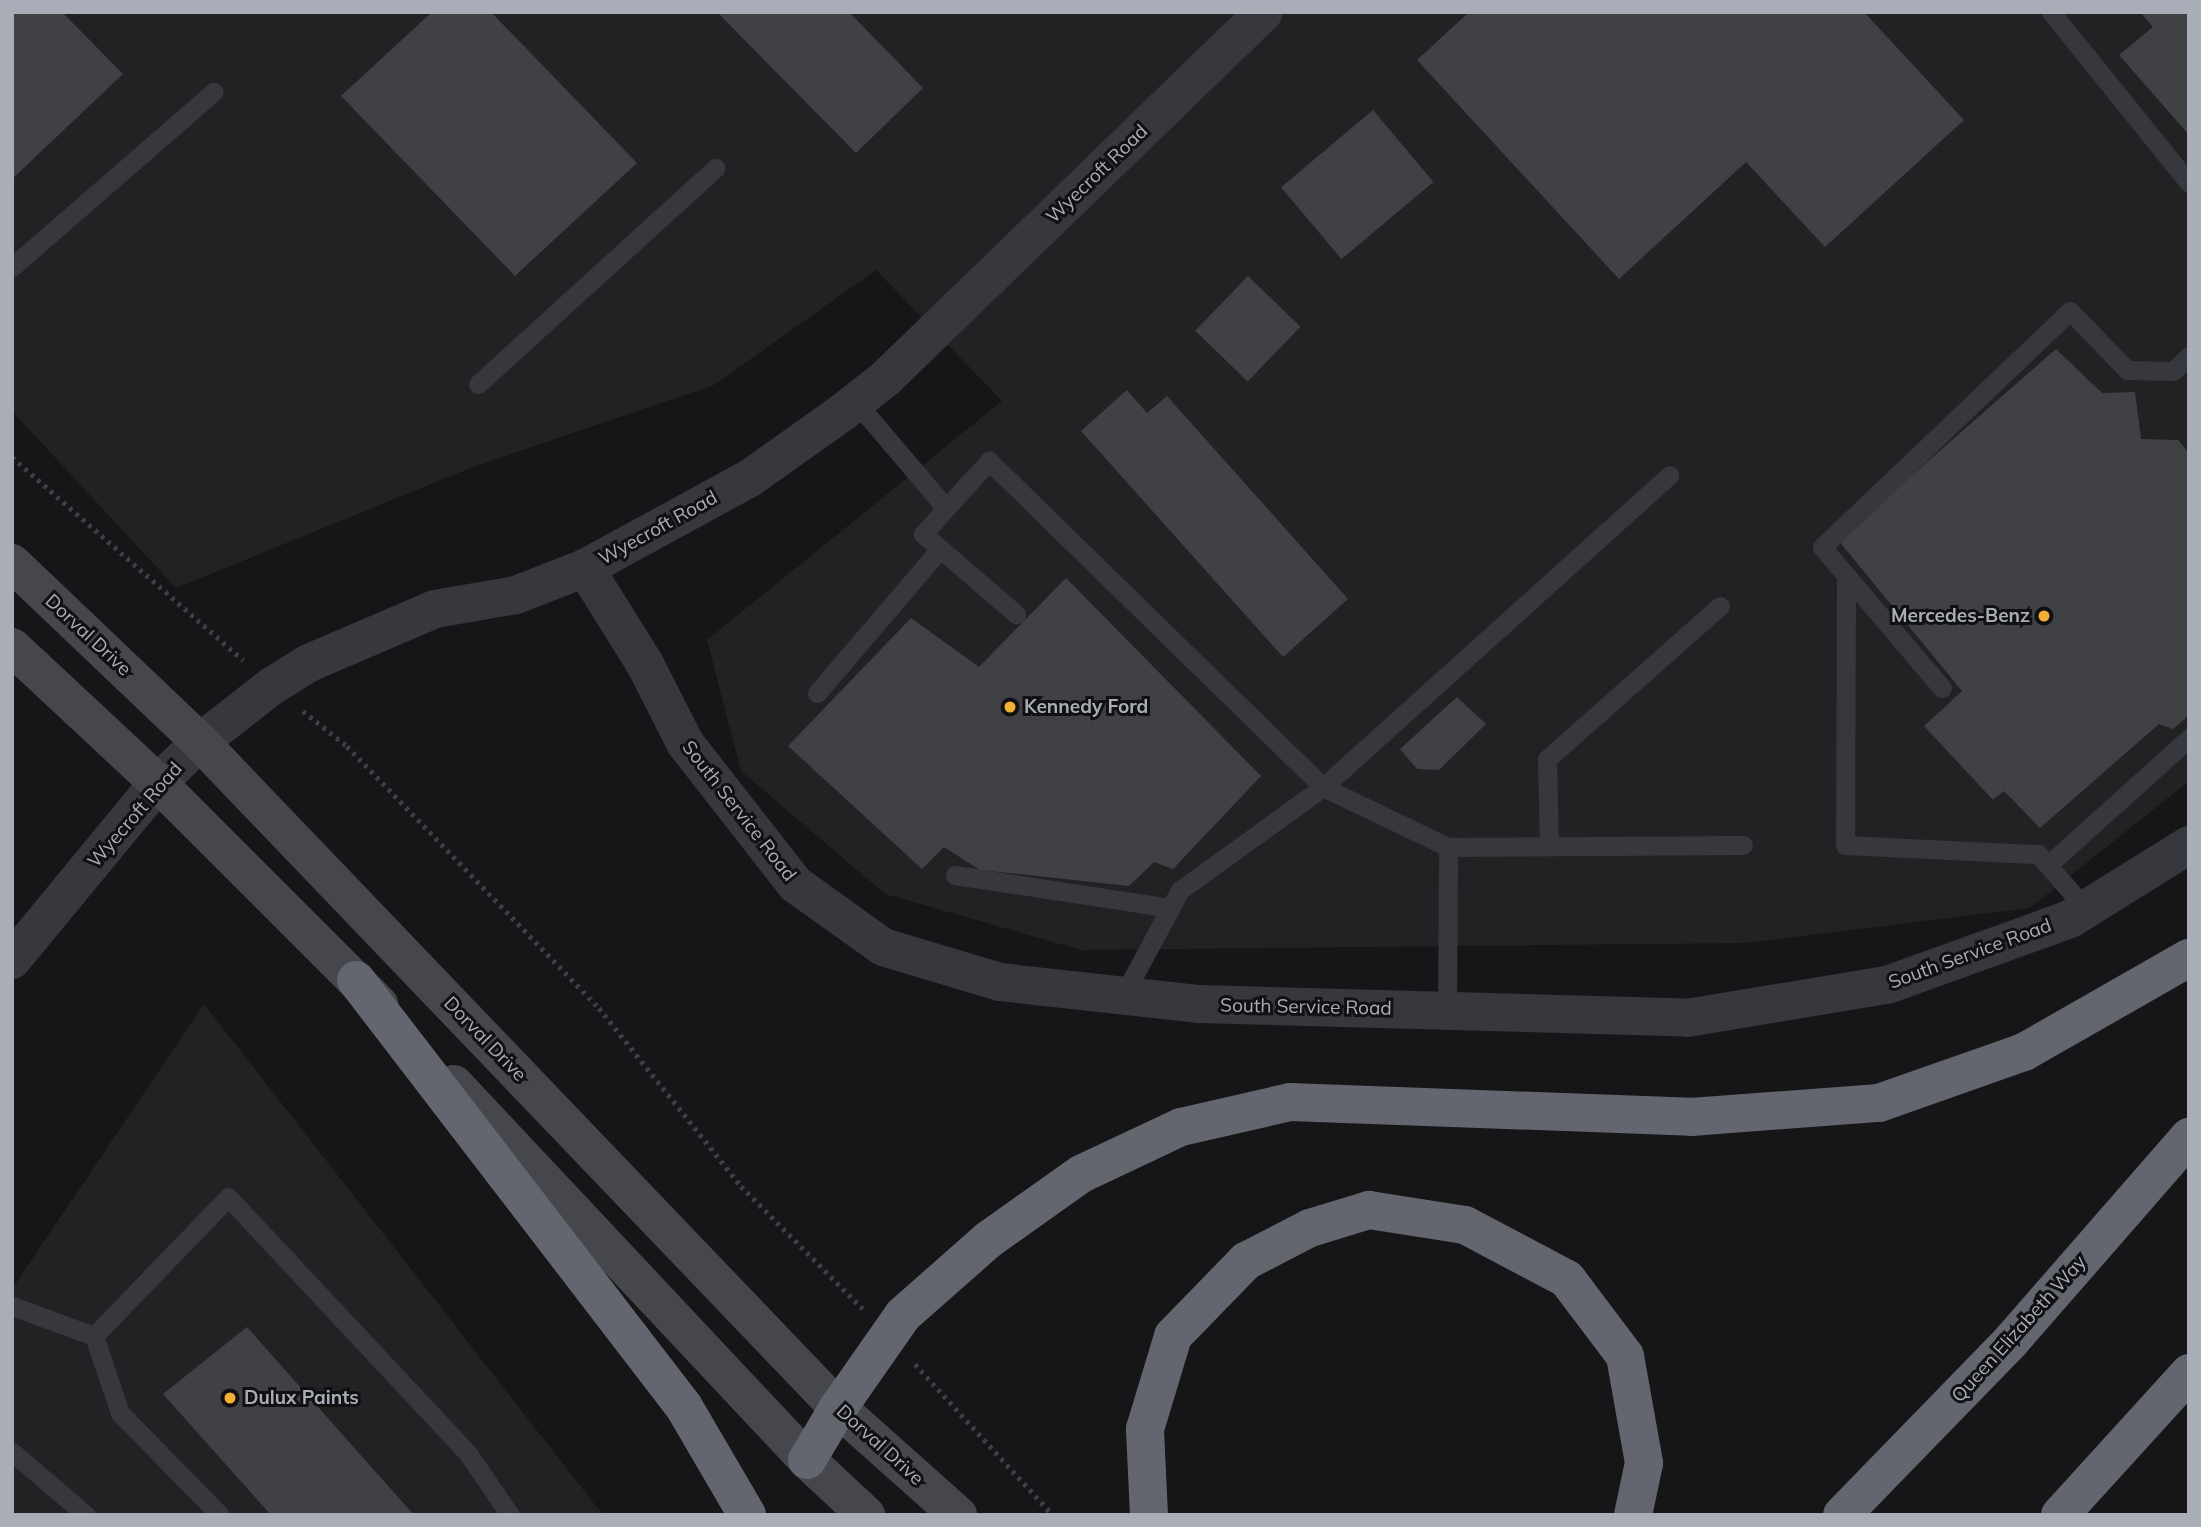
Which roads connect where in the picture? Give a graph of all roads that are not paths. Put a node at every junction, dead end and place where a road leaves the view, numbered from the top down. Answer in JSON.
{"nodes":[{"id":1,"x":1264,"y":12,"type":"edge"},
{"id":2,"x":2051,"y":12,"type":"edge"},
{"id":3,"x":213,"y":92,"type":"dead end"},
{"id":4,"x":715,"y":168,"type":"dead end"},
{"id":5,"x":2189,"y":183,"type":"edge"},
{"id":6,"x":12,"y":267,"type":"edge"},
{"id":7,"x":2189,"y":356,"type":"edge"},
{"id":8,"x":478,"y":384,"type":"dead end"},
{"id":9,"x":856,"y":402,"type":"junction"},
{"id":10,"x":1669,"y":475,"type":"dead end"},
{"id":11,"x":946,"y":508,"type":"junction"},
{"id":12,"x":939,"y":550,"type":"junction"},
{"id":13,"x":12,"y":563,"type":"edge"},
{"id":14,"x":585,"y":568,"type":"junction"},
{"id":15,"x":1846,"y":575,"type":"junction"},
{"id":16,"x":1720,"y":606,"type":"dead end"},
{"id":17,"x":1016,"y":614,"type":"dead end"},
{"id":18,"x":12,"y":647,"type":"edge"},
{"id":19,"x":1942,"y":688,"type":"dead end"},
{"id":20,"x":817,"y":692,"type":"dead end"},
{"id":21,"x":2189,"y":738,"type":"edge"},
{"id":22,"x":200,"y":742,"type":"junction"},
{"id":23,"x":158,"y":783,"type":"junction"},
{"id":24,"x":1323,"y":786,"type":"junction"},
{"id":25,"x":1549,"y":845,"type":"junction"},
{"id":26,"x":1743,"y":845,"type":"dead end"},
{"id":27,"x":2189,"y":845,"type":"edge"},
{"id":28,"x":1448,"y":846,"type":"junction"},
{"id":29,"x":2048,"y":865,"type":"junction"},
{"id":30,"x":955,"y":875,"type":"dead end"},
{"id":31,"x":1170,"y":908,"type":"junction"},
{"id":32,"x":2085,"y":909,"type":"junction"},
{"id":33,"x":2189,"y":958,"type":"edge"},
{"id":34,"x":12,"y":960,"type":"edge"},
{"id":35,"x":356,"y":980,"type":"junction"},
{"id":36,"x":1123,"y":996,"type":"junction"},
{"id":37,"x":1447,"y":1010,"type":"junction"},
{"id":38,"x":2189,"y":1137,"type":"edge"},
{"id":39,"x":12,"y":1307,"type":"edge"},
{"id":40,"x":94,"y":1336,"type":"junction"},
{"id":41,"x":2189,"y":1373,"type":"edge"},
{"id":42,"x":838,"y":1408,"type":"junction"},
{"id":43,"x":12,"y":1452,"type":"edge"},
{"id":44,"x":807,"y":1460,"type":"junction"},
{"id":45,"x":73,"y":1510,"type":"edge"},
{"id":46,"x":220,"y":1515,"type":"edge"},
{"id":47,"x":510,"y":1515,"type":"edge"},
{"id":48,"x":747,"y":1515,"type":"edge"},
{"id":49,"x":866,"y":1515,"type":"edge"},
{"id":50,"x":958,"y":1515,"type":"edge"},
{"id":51,"x":1149,"y":1515,"type":"edge"},
{"id":52,"x":1633,"y":1515,"type":"edge"},
{"id":53,"x":1842,"y":1515,"type":"edge"},
{"id":54,"x":2060,"y":1515,"type":"edge"}],
"edges":[{"from":1,"to":9,"type":"street","name":"Wyecroft Road"},
{"from":2,"to":5,"type":"lane"},
{"from":3,"to":6,"type":"lane"},
{"from":4,"to":8,"type":"lane"},
{"from":7,"to":15,"type":"lane"},
{"from":9,"to":11,"type":"lane"},
{"from":9,"to":14,"type":"street","name":"Wyecroft Road"},
{"from":10,"to":24,"type":"lane"},
{"from":11,"to":12,"type":"lane"},
{"from":11,"to":24,"type":"lane"},
{"from":12,"to":17,"type":"lane"},
{"from":12,"to":20,"type":"lane"},
{"from":13,"to":22,"type":"main road","name":"Dorval Drive"},
{"from":14,"to":22,"type":"street","name":"Wyecroft Road"},
{"from":14,"to":36,"type":"street","name":"South Service Road"},
{"from":15,"to":19,"type":"lane"},
{"from":15,"to":29,"type":"lane"},
{"from":16,"to":25,"type":"lane"},
{"from":18,"to":23,"type":"main road"},
{"from":21,"to":29,"type":"lane"},
{"from":22,"to":23,"type":"street","name":"Wyecroft Road"},
{"from":22,"to":42,"type":"main road","name":"Dorval Drive"},
{"from":23,"to":34,"type":"street","name":"Wyecroft Road"},
{"from":23,"to":35,"type":"main road"},
{"from":24,"to":28,"type":"lane"},
{"from":24,"to":31,"type":"lane"},
{"from":25,"to":26,"type":"lane"},
{"from":25,"to":28,"type":"lane"},
{"from":27,"to":32,"type":"street","name":"South Service Road"},
{"from":28,"to":37,"type":"lane"},
{"from":29,"to":32,"type":"lane"},
{"from":30,"to":31,"type":"lane"},
{"from":31,"to":36,"type":"lane"},
{"from":32,"to":37,"type":"street","name":"South Service Road"},
{"from":33,"to":42,"type":"highway"},
{"from":35,"to":44,"type":"main road"},
{"from":35,"to":48,"type":"highway"},
{"from":36,"to":37,"type":"street","name":"South Service Road"},
{"from":38,"to":53,"type":"highway","name":"Queen Elizabeth Way"},
{"from":39,"to":40,"type":"lane"},
{"from":40,"to":46,"type":"lane"},
{"from":40,"to":47,"type":"lane"},
{"from":41,"to":54,"type":"highway"},
{"from":42,"to":44,"type":"highway"},
{"from":42,"to":50,"type":"main road","name":"Dorval Drive"},
{"from":43,"to":45,"type":"lane"},
{"from":44,"to":49,"type":"main road"},
{"from":51,"to":52,"type":"highway"}]}
